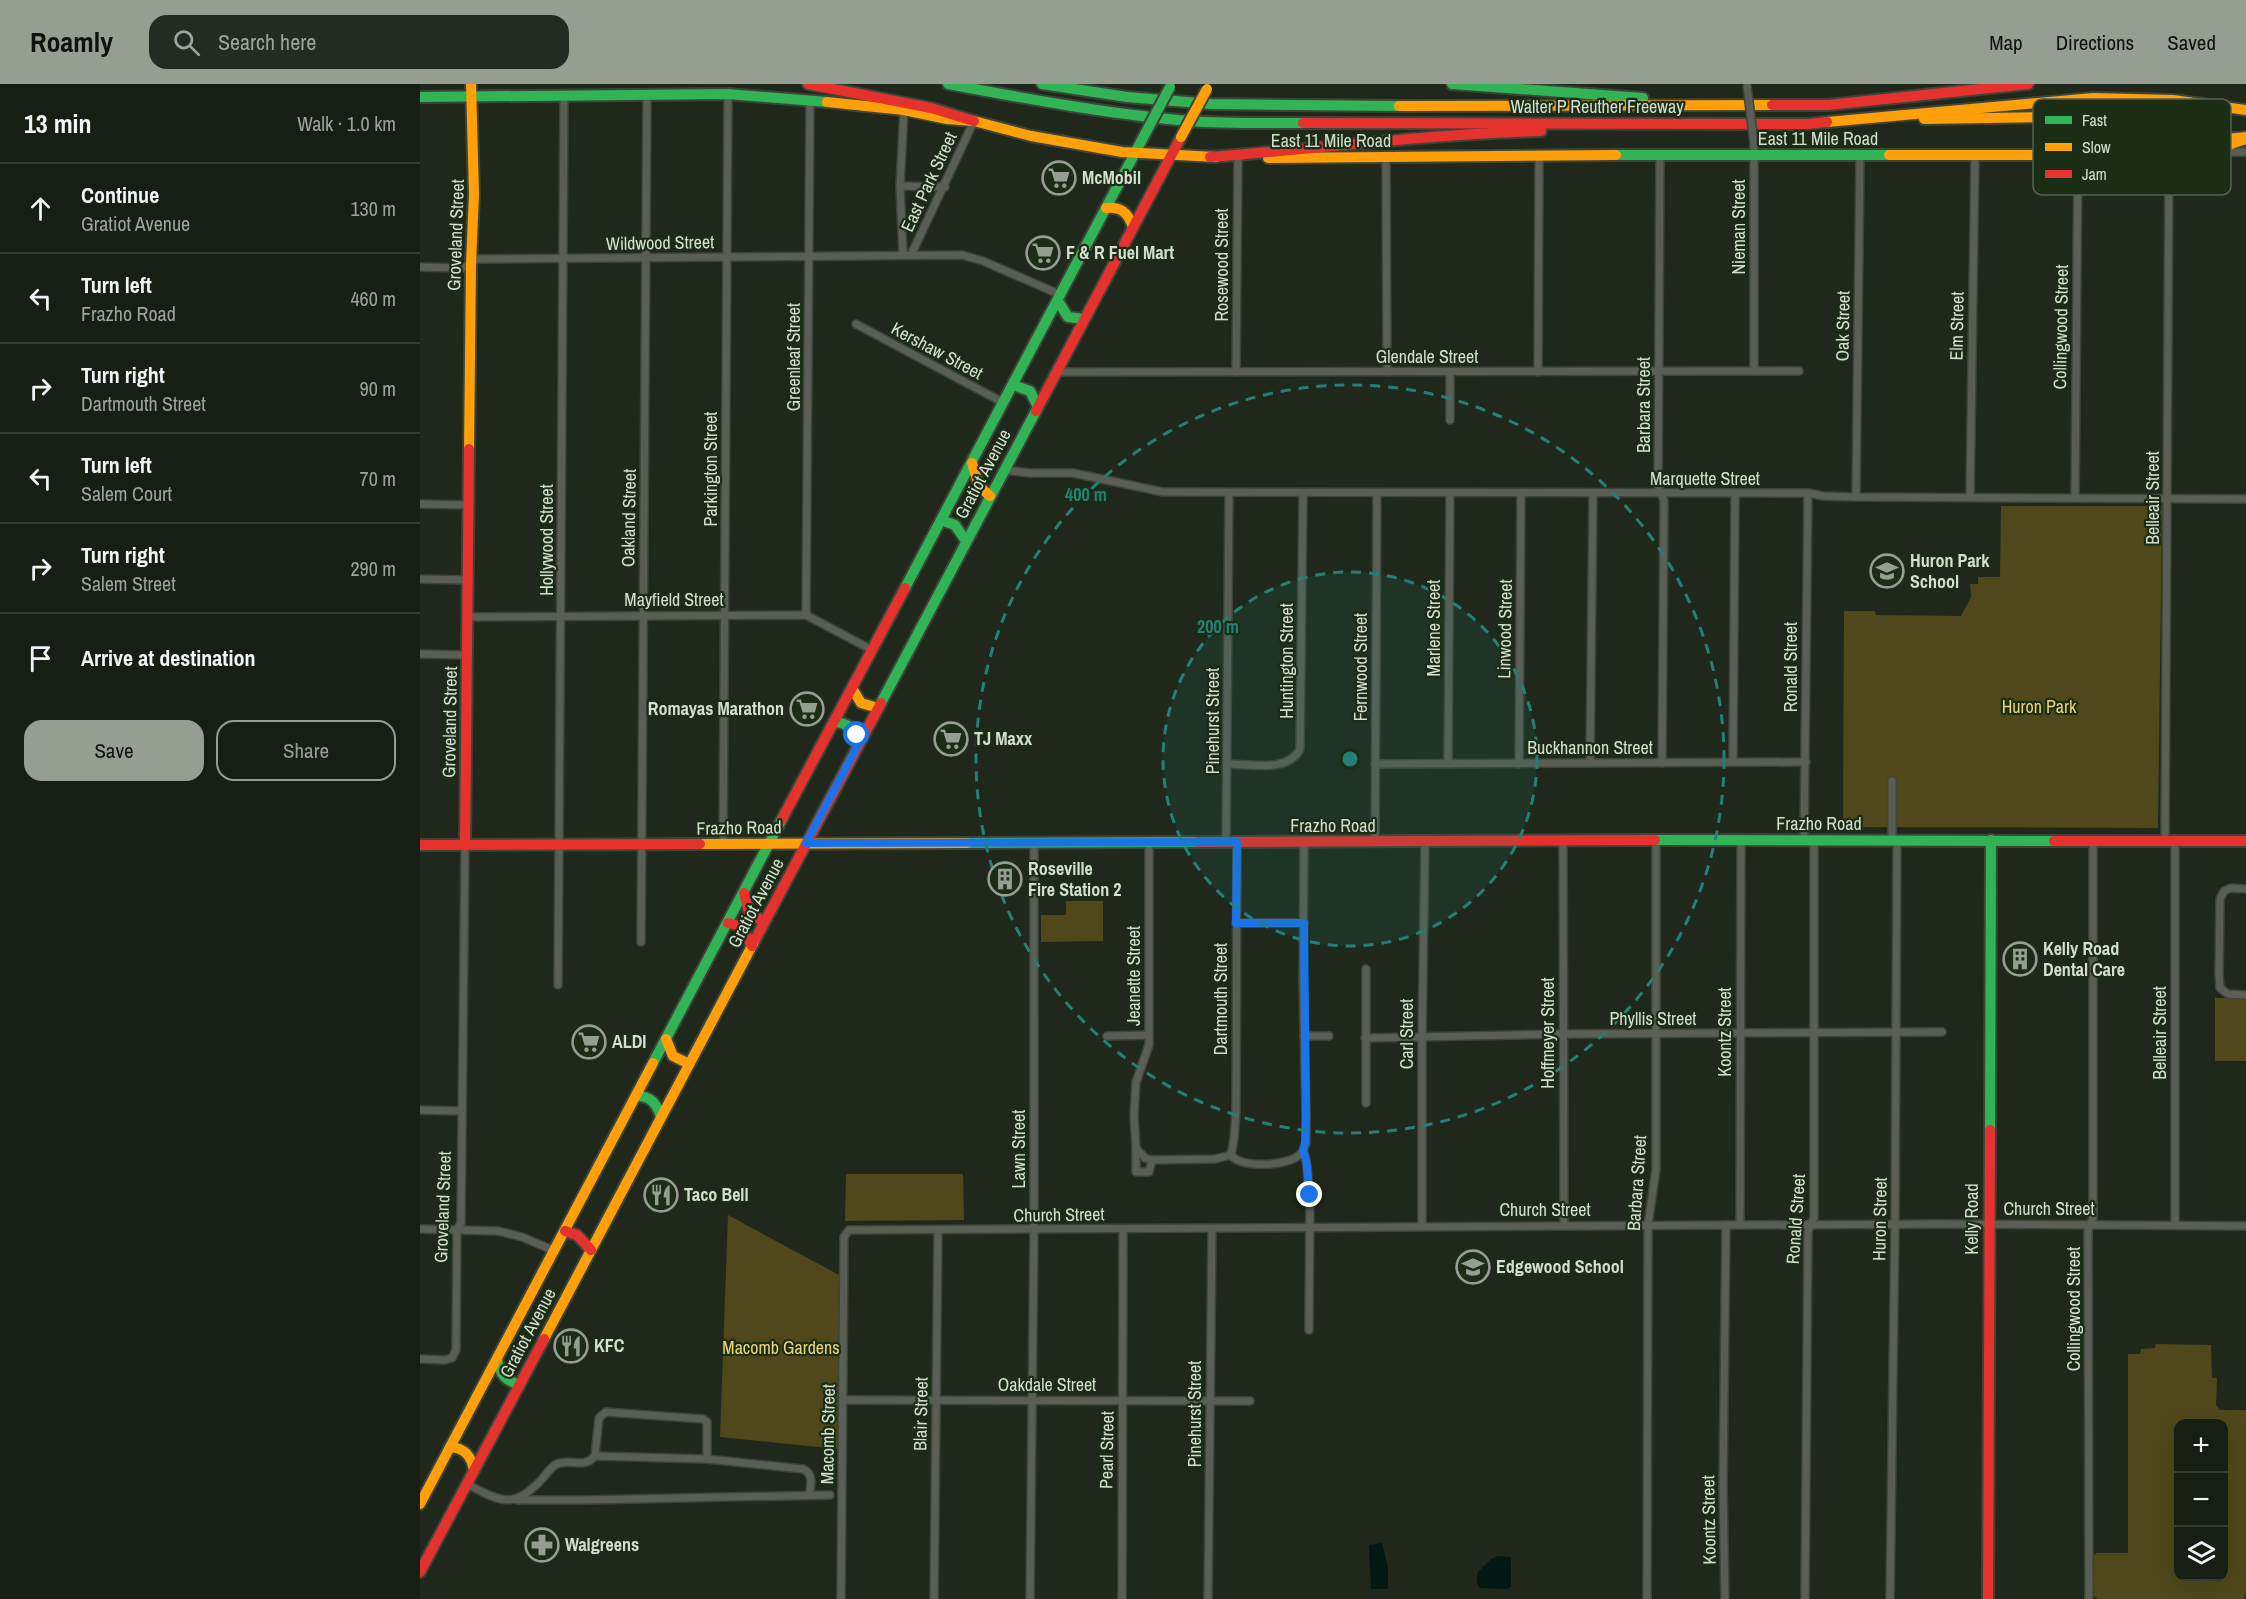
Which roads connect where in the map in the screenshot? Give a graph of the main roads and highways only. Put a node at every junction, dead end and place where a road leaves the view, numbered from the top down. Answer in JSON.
{"nodes":[{"id":1,"x":808,"y":84,"type":"edge"},
{"id":2,"x":948,"y":84,"type":"edge"},
{"id":3,"x":1042,"y":84,"type":"edge"},
{"id":4,"x":1452,"y":84,"type":"edge"},
{"id":5,"x":1956,"y":84,"type":"edge"},
{"id":6,"x":2028,"y":84,"type":"edge"},
{"id":7,"x":1170,"y":86,"type":"edge"},
{"id":8,"x":1208,"y":87,"type":"edge"},
{"id":9,"x":471,"y":90,"type":"edge"},
{"id":10,"x":420,"y":97,"type":"edge"},
{"id":11,"x":1901,"y":98,"type":"junction"},
{"id":12,"x":2080,"y":99,"type":"edge"},
{"id":13,"x":2133,"y":99,"type":"edge"},
{"id":14,"x":2033,"y":103,"type":"edge"},
{"id":15,"x":1785,"y":105,"type":"junction"},
{"id":16,"x":2231,"y":108,"type":"edge"},
{"id":17,"x":2246,"y":110,"type":"edge"},
{"id":18,"x":1896,"y":117,"type":"junction"},
{"id":19,"x":2033,"y":117,"type":"edge"},
{"id":20,"x":974,"y":121,"type":"junction"},
{"id":21,"x":1620,"y":124,"type":"junction"},
{"id":22,"x":2246,"y":138,"type":"edge"},
{"id":23,"x":2231,"y":139,"type":"edge"},
{"id":24,"x":2231,"y":143,"type":"edge"},
{"id":25,"x":1135,"y":153,"type":"junction"},
{"id":26,"x":1172,"y":155,"type":"junction"},
{"id":27,"x":2033,"y":155,"type":"edge"},
{"id":28,"x":1210,"y":157,"type":"junction"},
{"id":29,"x":1106,"y":208,"type":"junction"},
{"id":30,"x":1133,"y":227,"type":"junction"},
{"id":31,"x":1059,"y":298,"type":"junction"},
{"id":32,"x":1084,"y":319,"type":"junction"},
{"id":33,"x":1013,"y":386,"type":"junction"},
{"id":34,"x":1038,"y":407,"type":"junction"},
{"id":35,"x":972,"y":463,"type":"junction"},
{"id":36,"x":990,"y":496,"type":"junction"},
{"id":37,"x":941,"y":520,"type":"junction"},
{"id":38,"x":966,"y":541,"type":"junction"},
{"id":39,"x":852,"y":688,"type":"junction"},
{"id":40,"x":878,"y":708,"type":"junction"},
{"id":41,"x":834,"y":722,"type":"junction"},
{"id":42,"x":859,"y":743,"type":"junction"},
{"id":43,"x":1991,"y":840,"type":"junction"},
{"id":44,"x":2246,"y":841,"type":"edge"},
{"id":45,"x":806,"y":843,"type":"junction"},
{"id":46,"x":770,"y":844,"type":"junction"},
{"id":47,"x":420,"y":845,"type":"edge"},
{"id":48,"x":465,"y":846,"type":"junction"},
{"id":49,"x":744,"y":893,"type":"junction"},
{"id":50,"x":764,"y":922,"type":"junction"},
{"id":51,"x":728,"y":923,"type":"junction"},
{"id":52,"x":752,"y":946,"type":"junction"},
{"id":53,"x":666,"y":1039,"type":"junction"},
{"id":54,"x":689,"y":1064,"type":"junction"},
{"id":55,"x":637,"y":1096,"type":"junction"},
{"id":56,"x":661,"y":1117,"type":"junction"},
{"id":57,"x":565,"y":1231,"type":"junction"},
{"id":58,"x":591,"y":1250,"type":"junction"},
{"id":59,"x":497,"y":1359,"type":"junction"},
{"id":60,"x":520,"y":1384,"type":"junction"},
{"id":61,"x":450,"y":1447,"type":"junction"},
{"id":62,"x":474,"y":1470,"type":"junction"},
{"id":63,"x":420,"y":1504,"type":"edge"},
{"id":64,"x":420,"y":1572,"type":"edge"},
{"id":65,"x":1988,"y":1599,"type":"edge"}],
"edges":[{"from":1,"to":20,"type":"main road"},
{"from":2,"to":21,"type":"main road","name":"Walter P Reuther Freeway"},
{"from":3,"to":15,"type":"main road","name":"Walter P Reuther Freeway"},
{"from":4,"to":15,"type":"main road"},
{"from":5,"to":11,"type":"main road"},
{"from":6,"to":11,"type":"main road","name":"Walter P Reuther Freeway"},
{"from":7,"to":25,"type":"main road","name":"Gratiot Avenue","bridge":true},
{"from":8,"to":26,"type":"main road","name":"Gratiot Avenue","bridge":true},
{"from":9,"to":10,"type":"main road","name":"East 11 Mile Road"},
{"from":9,"to":20,"type":"main road","name":"East 11 Mile Road"},
{"from":9,"to":48,"type":"main road","name":"Groveland Street"},
{"from":11,"to":15,"type":"main road","name":"Walter P Reuther Freeway"},
{"from":12,"to":13,"type":"main road","name":"Walter P Reuther Freeway"},
{"from":14,"to":18,"type":"main road","name":"Walter P Reuther Freeway"},
{"from":16,"to":17,"type":"main road","name":"Walter P Reuther Freeway"},
{"from":18,"to":19,"type":"main road"},
{"from":18,"to":21,"type":"main road","name":"Walter P Reuther Freeway"},
{"from":20,"to":25,"type":"main road","name":"East 11 Mile Road"},
{"from":21,"to":28,"type":"main road"},
{"from":22,"to":23,"type":"main road"},
{"from":22,"to":24,"type":"main road","name":"East 11 Mile Road"},
{"from":25,"to":26,"type":"main road","name":"East 11 Mile Road"},
{"from":25,"to":29,"type":"main road","name":"Gratiot Avenue"},
{"from":26,"to":28,"type":"main road","name":"East 11 Mile Road"},
{"from":26,"to":30,"type":"main road","name":"Gratiot Avenue"},
{"from":27,"to":28,"type":"main road","name":"East 11 Mile Road"},
{"from":29,"to":30,"type":"main road"},
{"from":29,"to":31,"type":"main road","name":"Gratiot Avenue"},
{"from":30,"to":32,"type":"main road","name":"Gratiot Avenue"},
{"from":31,"to":32,"type":"main road"},
{"from":31,"to":33,"type":"main road","name":"Gratiot Avenue"},
{"from":32,"to":34,"type":"main road","name":"Gratiot Avenue"},
{"from":33,"to":34,"type":"main road"},
{"from":33,"to":35,"type":"main road","name":"Gratiot Avenue"},
{"from":34,"to":36,"type":"main road","name":"Gratiot Avenue"},
{"from":35,"to":36,"type":"main road"},
{"from":35,"to":37,"type":"main road","name":"Gratiot Avenue"},
{"from":36,"to":38,"type":"main road","name":"Gratiot Avenue"},
{"from":37,"to":38,"type":"main road"},
{"from":37,"to":39,"type":"main road","name":"Gratiot Avenue"},
{"from":38,"to":40,"type":"main road","name":"Gratiot Avenue"},
{"from":39,"to":40,"type":"main road"},
{"from":39,"to":41,"type":"main road","name":"Gratiot Avenue"},
{"from":40,"to":42,"type":"main road","name":"Gratiot Avenue"},
{"from":41,"to":42,"type":"main road"},
{"from":41,"to":46,"type":"main road","name":"Gratiot Avenue"},
{"from":42,"to":45,"type":"main road","name":"Gratiot Avenue"},
{"from":43,"to":44,"type":"main road","name":"Frazho Road"},
{"from":43,"to":45,"type":"main road","name":"Frazho Road"},
{"from":43,"to":65,"type":"main road","name":"Kelly Road"},
{"from":45,"to":46,"type":"main road","name":"Frazho Road"},
{"from":45,"to":50,"type":"main road","name":"Gratiot Avenue"},
{"from":46,"to":48,"type":"main road","name":"Frazho Road"},
{"from":46,"to":49,"type":"main road","name":"Gratiot Avenue"},
{"from":47,"to":48,"type":"main road","name":"Frazho Road"},
{"from":49,"to":50,"type":"main road"},
{"from":49,"to":51,"type":"main road","name":"Gratiot Avenue"},
{"from":50,"to":52,"type":"main road","name":"Gratiot Avenue"},
{"from":51,"to":52,"type":"main road"},
{"from":51,"to":53,"type":"main road","name":"Gratiot Avenue"},
{"from":52,"to":54,"type":"main road","name":"Gratiot Avenue"},
{"from":53,"to":54,"type":"main road"},
{"from":53,"to":55,"type":"main road","name":"Gratiot Avenue"},
{"from":54,"to":56,"type":"main road","name":"Gratiot Avenue"},
{"from":55,"to":56,"type":"main road"},
{"from":55,"to":57,"type":"main road","name":"Gratiot Avenue"},
{"from":56,"to":58,"type":"main road","name":"Gratiot Avenue"},
{"from":57,"to":58,"type":"main road"},
{"from":57,"to":59,"type":"main road","name":"Gratiot Avenue"},
{"from":58,"to":60,"type":"main road","name":"Gratiot Avenue"},
{"from":59,"to":60,"type":"main road"},
{"from":59,"to":61,"type":"main road","name":"Gratiot Avenue"},
{"from":60,"to":62,"type":"main road","name":"Gratiot Avenue"},
{"from":61,"to":62,"type":"main road"},
{"from":61,"to":63,"type":"main road","name":"Gratiot Avenue"},
{"from":62,"to":64,"type":"main road","name":"Gratiot Avenue"}]}
